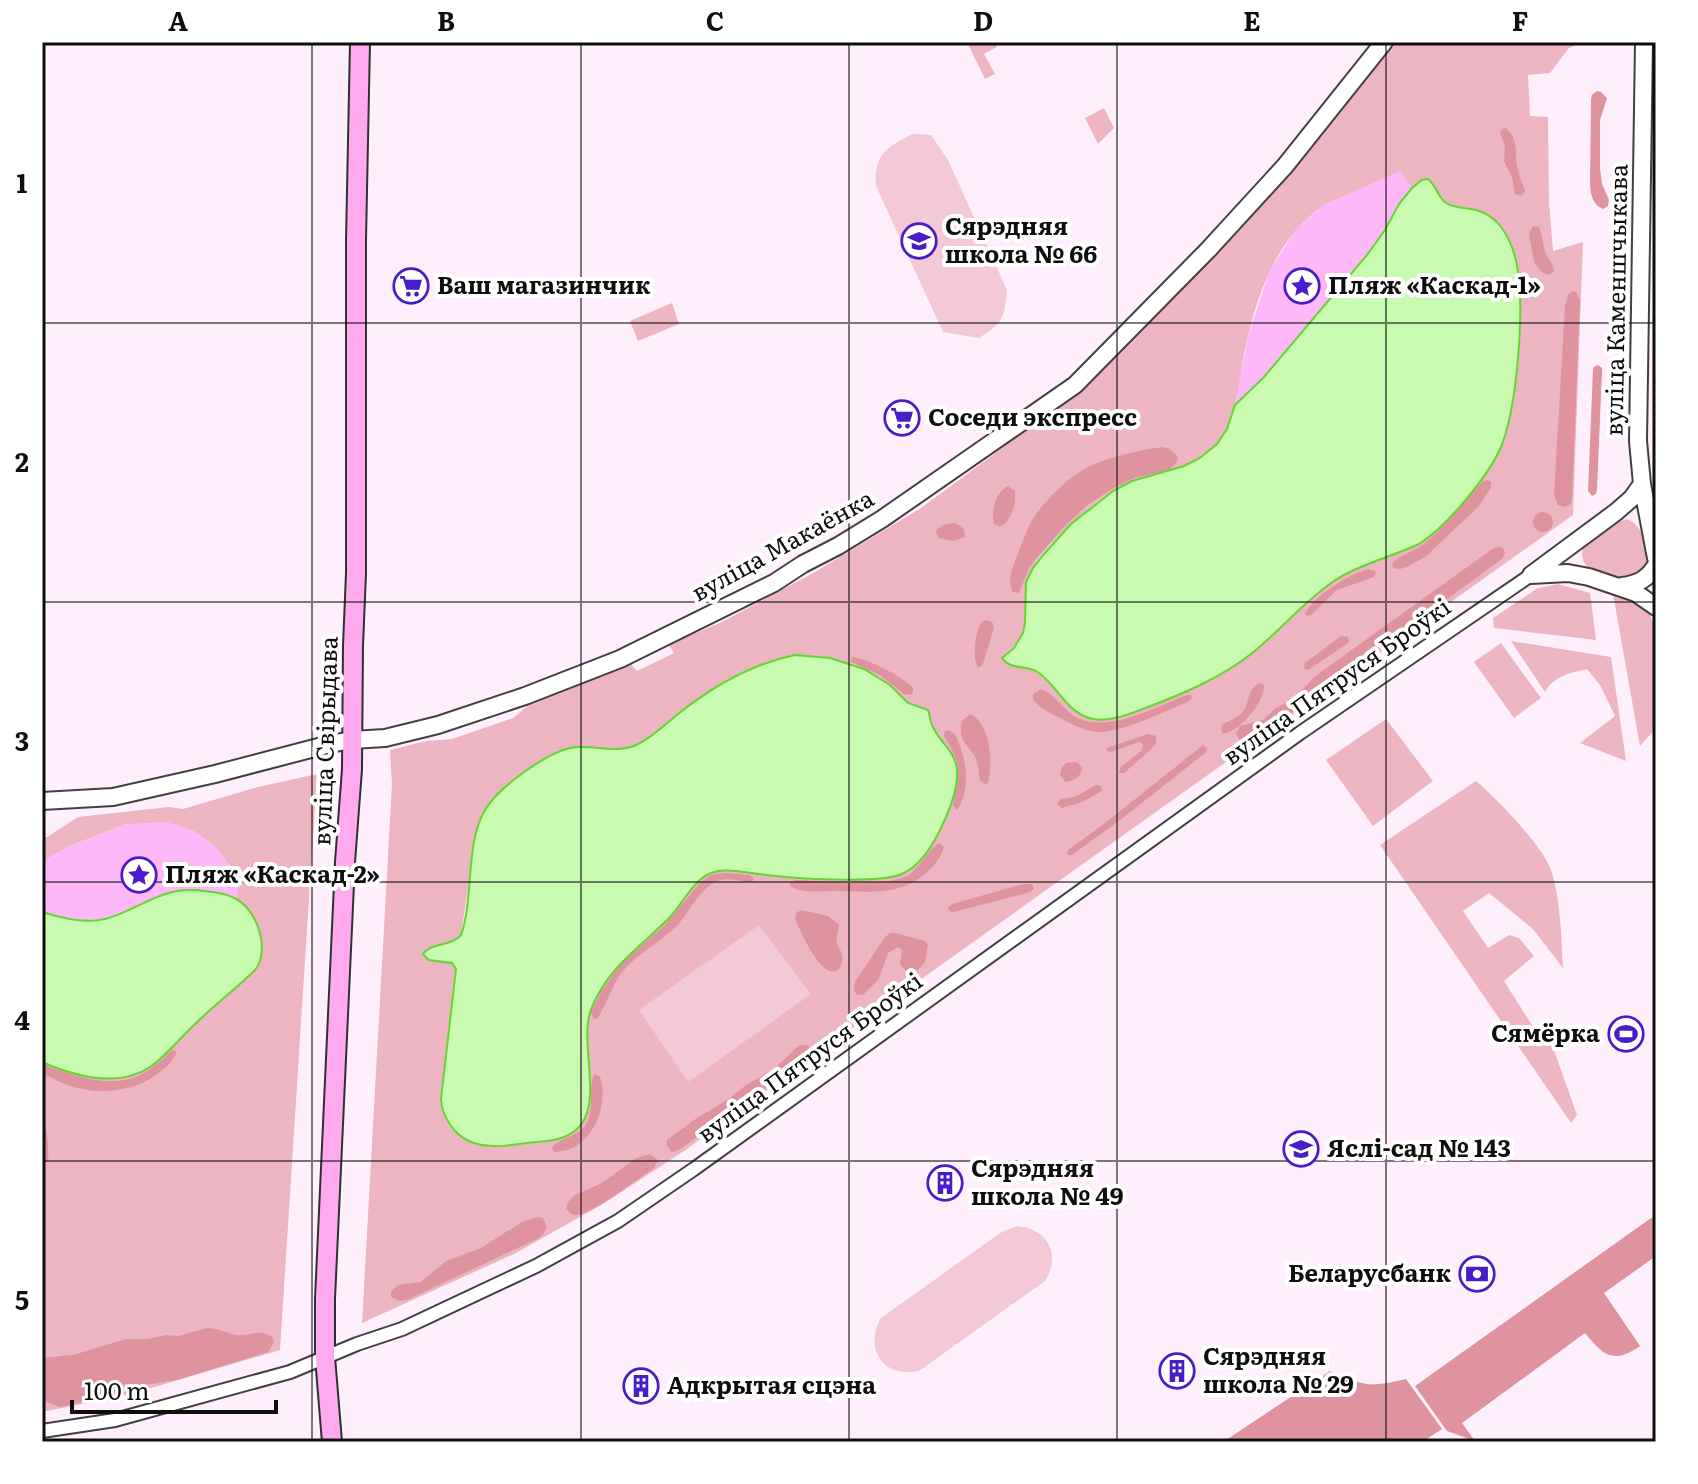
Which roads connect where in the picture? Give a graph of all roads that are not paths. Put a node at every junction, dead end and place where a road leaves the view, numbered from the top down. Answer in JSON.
{"nodes":[{"id":1,"x":360,"y":42,"type":"edge"},
{"id":2,"x":1384,"y":42,"type":"edge"},
{"id":3,"x":1644,"y":42,"type":"edge"},
{"id":4,"x":1642,"y":484,"type":"junction"},
{"id":5,"x":1616,"y":512,"type":"junction"},
{"id":6,"x":1650,"y":525,"type":"junction"},
{"id":7,"x":1579,"y":538,"type":"junction"},
{"id":8,"x":1656,"y":558,"type":"edge"},
{"id":9,"x":1656,"y":565,"type":"edge"},
{"id":10,"x":1531,"y":575,"type":"junction"},
{"id":11,"x":1589,"y":577,"type":"junction"},
{"id":12,"x":1616,"y":586,"type":"junction"},
{"id":13,"x":1656,"y":607,"type":"edge"},
{"id":14,"x":352,"y":740,"type":"junction"},
{"id":15,"x":42,"y":801,"type":"edge"},
{"id":16,"x":325,"y":1357,"type":"junction"},
{"id":17,"x":42,"y":1431,"type":"edge"},
{"id":18,"x":332,"y":1442,"type":"edge"}],
"edges":[{"from":1,"to":14,"type":"main road","name":"вуліца Свірыдава"},
{"from":2,"to":14,"type":"street","name":"вуліца Макаёнка"},
{"from":3,"to":4,"type":"street","name":"вуліца Каменшчыкава"},
{"from":4,"to":5,"type":"street"},
{"from":4,"to":6,"type":"street","name":"вуліца Каменшчыкава"},
{"from":5,"to":6,"type":"street"},
{"from":5,"to":7,"type":"street"},
{"from":6,"to":8,"type":"street","name":"вуліца Каменшчыкава"},
{"from":7,"to":10,"type":"street"},
{"from":7,"to":11,"type":"street"},
{"from":9,"to":12,"type":"street"},
{"from":10,"to":11,"type":"street"},
{"from":10,"to":16,"type":"street","name":"вуліца Пятруся Броўкі"},
{"from":11,"to":12,"type":"street"},
{"from":12,"to":13,"type":"street"},
{"from":14,"to":15,"type":"street","name":"вуліца Макаёнка"},
{"from":14,"to":16,"type":"main road","name":"вуліца Свірыдава"},
{"from":16,"to":17,"type":"street","name":"вуліца Пятруся Броўкі"},
{"from":16,"to":18,"type":"main road","name":"вуліца Свірыдава"}]}
